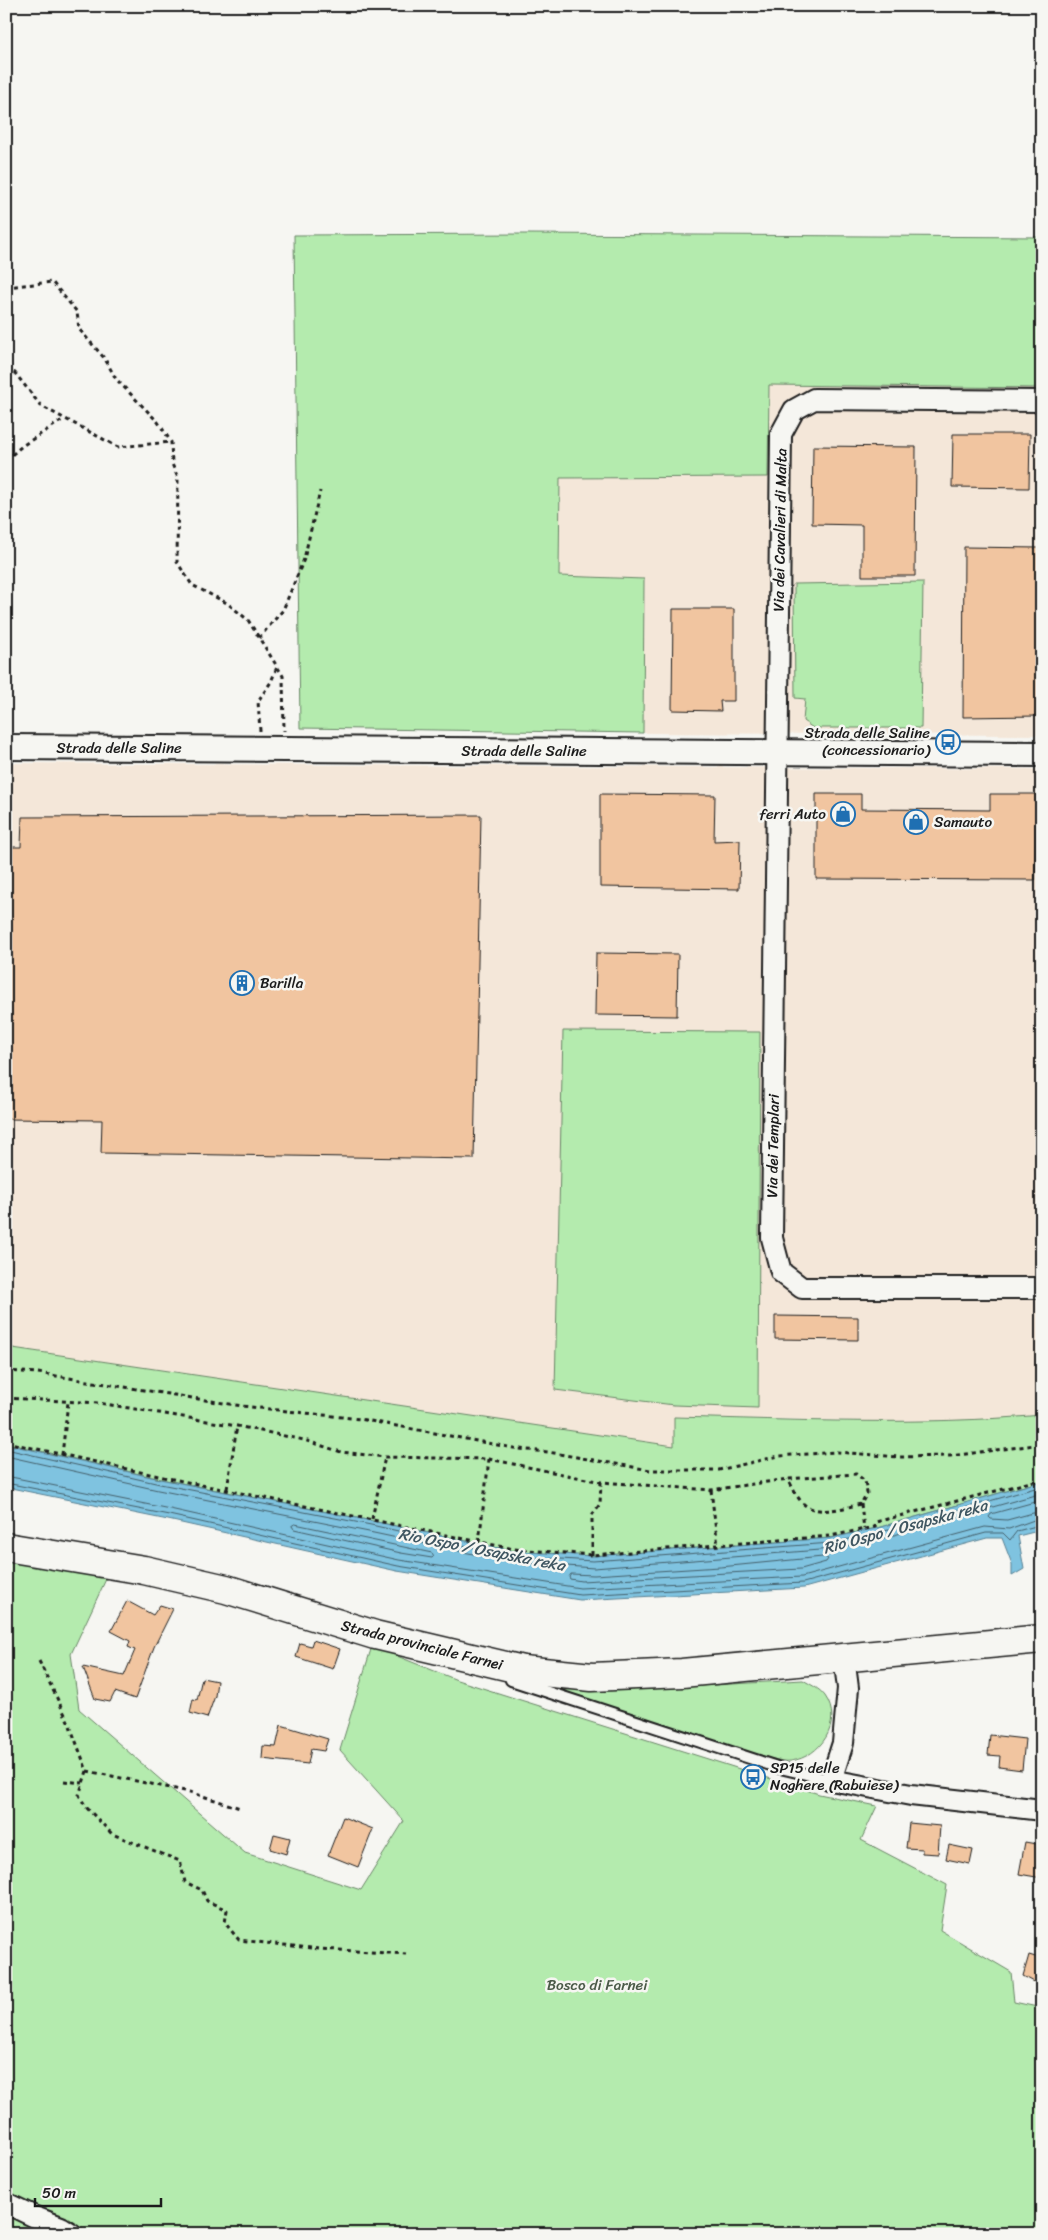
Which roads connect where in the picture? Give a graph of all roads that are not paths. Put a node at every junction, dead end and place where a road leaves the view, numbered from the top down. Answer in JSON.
{"nodes":[{"id":1,"x":1042,"y":401,"type":"edge"},
{"id":2,"x":6,"y":747,"type":"edge"},
{"id":3,"x":777,"y":752,"type":"junction"},
{"id":4,"x":1042,"y":754,"type":"edge"},
{"id":5,"x":1042,"y":1288,"type":"edge"},
{"id":6,"x":6,"y":1547,"type":"edge"},
{"id":7,"x":1042,"y":1639,"type":"edge"},
{"id":8,"x":443,"y":1652,"type":"junction"},
{"id":9,"x":844,"y":1657,"type":"junction"},
{"id":10,"x":831,"y":1780,"type":"junction"},
{"id":11,"x":1042,"y":1810,"type":"edge"},
{"id":12,"x":6,"y":2203,"type":"edge"},
{"id":13,"x":72,"y":2234,"type":"edge"}],
"edges":[{"from":1,"to":3,"type":"street","name":"Via dei Cavalieri di Malta"},
{"from":2,"to":3,"type":"street","name":"Strada delle Saline"},
{"from":3,"to":4,"type":"street","name":"Strada delle Saline"},
{"from":3,"to":5,"type":"street","name":"Via dei Templari"},
{"from":6,"to":8,"type":"main road","name":"Strada provinciale Farnei"},
{"from":7,"to":9,"type":"main road","name":"Strada provinciale Farnei"},
{"from":8,"to":9,"type":"main road","name":"Strada provinciale Farnei"},
{"from":8,"to":10,"type":"lane"},
{"from":9,"to":10,"type":"street"},
{"from":10,"to":11,"type":"street"},
{"from":12,"to":13,"type":"street"}]}
